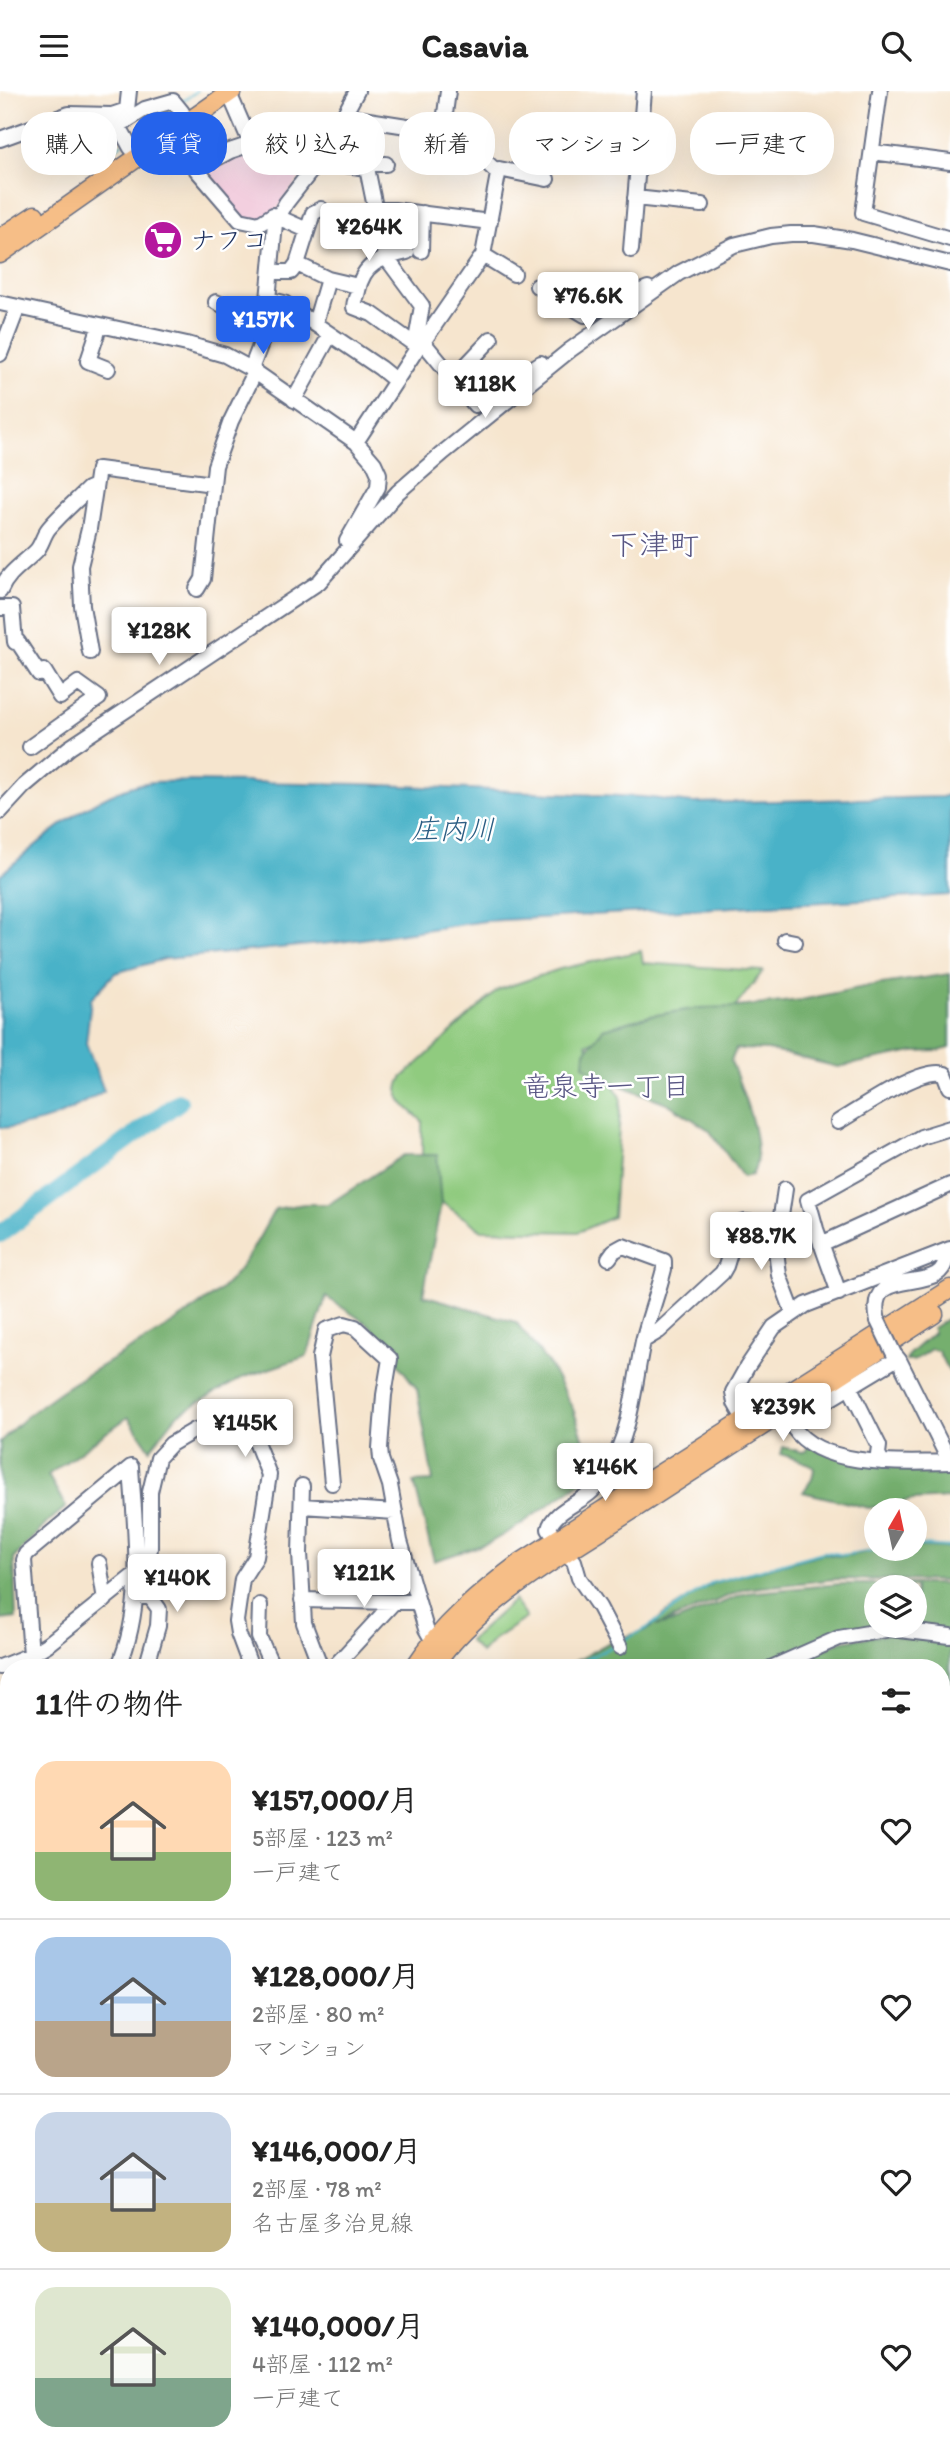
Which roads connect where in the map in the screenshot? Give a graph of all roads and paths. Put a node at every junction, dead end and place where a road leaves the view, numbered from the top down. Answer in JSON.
{"nodes":[{"id":1,"x":129,"y":91,"type":"edge"},
{"id":2,"x":357,"y":91,"type":"edge"},
{"id":3,"x":448,"y":91,"type":"edge"},
{"id":4,"x":645,"y":91,"type":"edge"},
{"id":5,"x":880,"y":91,"type":"edge"},
{"id":6,"x":224,"y":92,"type":"edge"},
{"id":7,"x":136,"y":112,"type":"edge"},
{"id":8,"x":181,"y":112,"type":"joint"},
{"id":9,"x":345,"y":112,"type":"edge"},
{"id":10,"x":445,"y":112,"type":"edge"},
{"id":11,"x":131,"y":114,"type":"edge"},
{"id":12,"x":121,"y":117,"type":"junction"},
{"id":13,"x":241,"y":125,"type":"edge"},
{"id":14,"x":0,"y":139,"type":"edge"},
{"id":15,"x":131,"y":148,"type":"joint"},
{"id":16,"x":241,"y":148,"type":"edge"},
{"id":17,"x":872,"y":152,"type":"junction"},
{"id":18,"x":950,"y":162,"type":"edge"},
{"id":19,"x":495,"y":170,"type":"edge"},
{"id":20,"x":498,"y":173,"type":"junction"},
{"id":21,"x":308,"y":175,"type":"edge"},
{"id":22,"x":368,"y":175,"type":"edge"},
{"id":23,"x":547,"y":179,"type":"dead end"},
{"id":24,"x":635,"y":198,"type":"junction"},
{"id":25,"x":702,"y":205,"type":"dead end"},
{"id":26,"x":321,"y":209,"type":"dead end"},
{"id":27,"x":375,"y":210,"type":"junction"},
{"id":28,"x":422,"y":213,"type":"junction"},
{"id":29,"x":278,"y":218,"type":"junction"},
{"id":30,"x":490,"y":222,"type":"junction"},
{"id":31,"x":307,"y":230,"type":"junction"},
{"id":32,"x":0,"y":238,"type":"edge"},
{"id":33,"x":950,"y":239,"type":"edge"},
{"id":34,"x":631,"y":250,"type":"dead end"},
{"id":35,"x":0,"y":254,"type":"edge"},
{"id":36,"x":483,"y":254,"type":"junction"},
{"id":37,"x":386,"y":257,"type":"junction"},
{"id":38,"x":297,"y":264,"type":"junction"},
{"id":39,"x":950,"y":264,"type":"edge"},
{"id":40,"x":271,"y":272,"type":"junction"},
{"id":41,"x":514,"y":274,"type":"dead end"},
{"id":42,"x":328,"y":279,"type":"junction"},
{"id":43,"x":358,"y":286,"type":"junction"},
{"id":44,"x":537,"y":286,"type":"dead end"},
{"id":45,"x":657,"y":289,"type":"junction"},
{"id":46,"x":268,"y":299,"type":"junction"},
{"id":47,"x":216,"y":302,"type":"dead end"},
{"id":48,"x":0,"y":303,"type":"edge"},
{"id":49,"x":18,"y":307,"type":"junction"},
{"id":50,"x":315,"y":323,"type":"junction"},
{"id":51,"x":100,"y":325,"type":"junction"},
{"id":52,"x":266,"y":326,"type":"junction"},
{"id":53,"x":330,"y":335,"type":"junction"},
{"id":54,"x":491,"y":339,"type":"dead end"},
{"id":55,"x":419,"y":345,"type":"junction"},
{"id":56,"x":569,"y":350,"type":"junction"},
{"id":57,"x":0,"y":354,"type":"edge"},
{"id":58,"x":108,"y":369,"type":"dead end"},
{"id":59,"x":253,"y":370,"type":"junction"},
{"id":60,"x":454,"y":378,"type":"junction"},
{"id":61,"x":396,"y":381,"type":"junction"},
{"id":62,"x":294,"y":400,"type":"junction"},
{"id":63,"x":356,"y":442,"type":"junction"},
{"id":64,"x":213,"y":484,"type":"junction"},
{"id":65,"x":95,"y":486,"type":"junction"},
{"id":66,"x":346,"y":549,"type":"junction"},
{"id":67,"x":197,"y":589,"type":"dead end"},
{"id":68,"x":0,"y":591,"type":"edge"},
{"id":69,"x":0,"y":608,"type":"edge"},
{"id":70,"x":90,"y":652,"type":"dead end"},
{"id":71,"x":30,"y":747,"type":"dead end"},
{"id":72,"x":0,"y":811,"type":"edge"},
{"id":73,"x":950,"y":1087,"type":"edge"},
{"id":74,"x":838,"y":1122,"type":"dead end"},
{"id":75,"x":950,"y":1128,"type":"edge"},
{"id":76,"x":950,"y":1185,"type":"edge"},
{"id":77,"x":785,"y":1189,"type":"dead end"},
{"id":78,"x":778,"y":1226,"type":"junction"},
{"id":79,"x":821,"y":1244,"type":"junction"},
{"id":80,"x":948,"y":1250,"type":"edge"},
{"id":81,"x":608,"y":1258,"type":"dead end"},
{"id":82,"x":950,"y":1289,"type":"edge"},
{"id":83,"x":839,"y":1293,"type":"junction"},
{"id":84,"x":950,"y":1304,"type":"edge"},
{"id":85,"x":793,"y":1312,"type":"junction"},
{"id":86,"x":644,"y":1340,"type":"junction"},
{"id":87,"x":895,"y":1356,"type":"junction"},
{"id":88,"x":850,"y":1388,"type":"junction"},
{"id":89,"x":749,"y":1425,"type":"junction"},
{"id":90,"x":882,"y":1462,"type":"junction"},
{"id":91,"x":950,"y":1462,"type":"edge"},
{"id":92,"x":332,"y":1483,"type":"dead end"},
{"id":93,"x":302,"y":1486,"type":"dead end"},
{"id":94,"x":302,"y":1506,"type":"junction"},
{"id":95,"x":395,"y":1512,"type":"junction"},
{"id":96,"x":561,"y":1546,"type":"junction"},
{"id":97,"x":99,"y":1563,"type":"dead end"},
{"id":98,"x":137,"y":1573,"type":"junction"},
{"id":99,"x":140,"y":1595,"type":"junction"},
{"id":100,"x":105,"y":1600,"type":"junction"},
{"id":101,"x":302,"y":1600,"type":"junction"},
{"id":102,"x":394,"y":1602,"type":"junction"},
{"id":103,"x":418,"y":1602,"type":"junction"},
{"id":104,"x":260,"y":1605,"type":"dead end"},
{"id":105,"x":950,"y":1636,"type":"edge"},
{"id":106,"x":436,"y":1646,"type":"edge"},
{"id":107,"x":620,"y":1647,"type":"dead end"},
{"id":108,"x":31,"y":1659,"type":"edge"},
{"id":109,"x":121,"y":1659,"type":"edge"},
{"id":110,"x":148,"y":1659,"type":"edge"},
{"id":111,"x":248,"y":1659,"type":"edge"},
{"id":112,"x":270,"y":1659,"type":"edge"},
{"id":113,"x":317,"y":1659,"type":"edge"},
{"id":114,"x":341,"y":1659,"type":"edge"},
{"id":115,"x":423,"y":1659,"type":"edge"},
{"id":116,"x":791,"y":1659,"type":"edge"}],
"edges":[{"from":1,"to":12,"type":"street"},
{"from":2,"to":9,"type":"street"},
{"from":3,"to":10,"type":"street"},
{"from":4,"to":24,"type":"street"},
{"from":5,"to":17,"type":"street"},
{"from":6,"to":8,"type":"main road"},
{"from":6,"to":13,"type":"street"},
{"from":6,"to":35,"type":"main road"},
{"from":7,"to":8,"type":"street"},
{"from":11,"to":12,"type":"street"},
{"from":12,"to":14,"type":"street"},
{"from":12,"to":15,"type":"street"},
{"from":15,"to":32,"type":"main road"},
{"from":16,"to":29,"type":"street"},
{"from":17,"to":18,"type":"street"},
{"from":17,"to":33,"type":"street"},
{"from":19,"to":20,"type":"street"},
{"from":20,"to":23,"type":"street"},
{"from":20,"to":30,"type":"street"},
{"from":21,"to":29,"type":"street"},
{"from":22,"to":27,"type":"street"},
{"from":24,"to":25,"type":"street"},
{"from":24,"to":34,"type":"street"},
{"from":26,"to":31,"type":"street"},
{"from":27,"to":28,"type":"street"},
{"from":27,"to":37,"type":"street"},
{"from":28,"to":30,"type":"street"},
{"from":28,"to":37,"type":"street"},
{"from":29,"to":31,"type":"street"},
{"from":29,"to":40,"type":"street"},
{"from":30,"to":36,"type":"street"},
{"from":31,"to":38,"type":"street"},
{"from":36,"to":41,"type":"street"},
{"from":36,"to":55,"type":"street"},
{"from":37,"to":43,"type":"street"},
{"from":37,"to":55,"type":"street"},
{"from":38,"to":40,"type":"street"},
{"from":38,"to":42,"type":"street"},
{"from":39,"to":45,"type":"street"},
{"from":40,"to":46,"type":"street"},
{"from":42,"to":43,"type":"street"},
{"from":42,"to":50,"type":"street"},
{"from":43,"to":55,"type":"street"},
{"from":44,"to":45,"type":"street"},
{"from":45,"to":56,"type":"street"},
{"from":46,"to":50,"type":"street"},
{"from":46,"to":52,"type":"street"},
{"from":47,"to":52,"type":"street"},
{"from":48,"to":49,"type":"street"},
{"from":49,"to":51,"type":"street"},
{"from":49,"to":57,"type":"street"},
{"from":50,"to":53,"type":"street"},
{"from":51,"to":58,"type":"street"},
{"from":51,"to":59,"type":"street"},
{"from":52,"to":59,"type":"street"},
{"from":53,"to":61,"type":"street"},
{"from":53,"to":62,"type":"street"},
{"from":54,"to":60,"type":"street"},
{"from":55,"to":60,"type":"street"},
{"from":55,"to":61,"type":"street"},
{"from":56,"to":60,"type":"street"},
{"from":56,"to":66,"type":"street"},
{"from":59,"to":62,"type":"street"},
{"from":59,"to":64,"type":"street"},
{"from":61,"to":63,"type":"street"},
{"from":62,"to":63,"type":"street"},
{"from":63,"to":66,"type":"street"},
{"from":64,"to":65,"type":"street"},
{"from":64,"to":67,"type":"street"},
{"from":65,"to":68,"type":"street"},
{"from":65,"to":70,"type":"street"},
{"from":66,"to":72,"type":"street"},
{"from":69,"to":71,"type":"street"},
{"from":73,"to":74,"type":"street"},
{"from":75,"to":79,"type":"street"},
{"from":76,"to":79,"type":"street"},
{"from":77,"to":78,"type":"street"},
{"from":78,"to":85,"type":"street"},
{"from":78,"to":86,"type":"street"},
{"from":79,"to":83,"type":"street"},
{"from":80,"to":83,"type":"street"},
{"from":80,"to":87,"type":"street","bridge":true},
{"from":81,"to":86,"type":"street"},
{"from":82,"to":89,"type":"main road"},
{"from":83,"to":85,"type":"street"},
{"from":84,"to":89,"type":"main road"},
{"from":85,"to":89,"type":"street"},
{"from":86,"to":96,"type":"street"},
{"from":87,"to":88,"type":"street"},
{"from":87,"to":91,"type":"street"},
{"from":88,"to":90,"type":"street"},
{"from":88,"to":90,"type":"street"},
{"from":89,"to":96,"type":"main road"},
{"from":90,"to":91,"type":"street"},
{"from":92,"to":95,"type":"street"},
{"from":93,"to":94,"type":"street"},
{"from":94,"to":95,"type":"street"},
{"from":94,"to":101,"type":"street"},
{"from":95,"to":103,"type":"street"},
{"from":96,"to":106,"type":"main road"},
{"from":96,"to":107,"type":"street"},
{"from":97,"to":100,"type":"street"},
{"from":98,"to":99,"type":"street"},
{"from":98,"to":100,"type":"street"},
{"from":98,"to":108,"type":"street"},
{"from":99,"to":109,"type":"street"},
{"from":99,"to":110,"type":"street"},
{"from":99,"to":111,"type":"street"},
{"from":100,"to":108,"type":"street"},
{"from":101,"to":102,"type":"street"},
{"from":101,"to":113,"type":"street"},
{"from":102,"to":103,"type":"street"},
{"from":102,"to":114,"type":"street"},
{"from":103,"to":106,"type":"street"},
{"from":104,"to":112,"type":"street"},
{"from":105,"to":116,"type":"street"},
{"from":106,"to":115,"type":"main road"}]}
